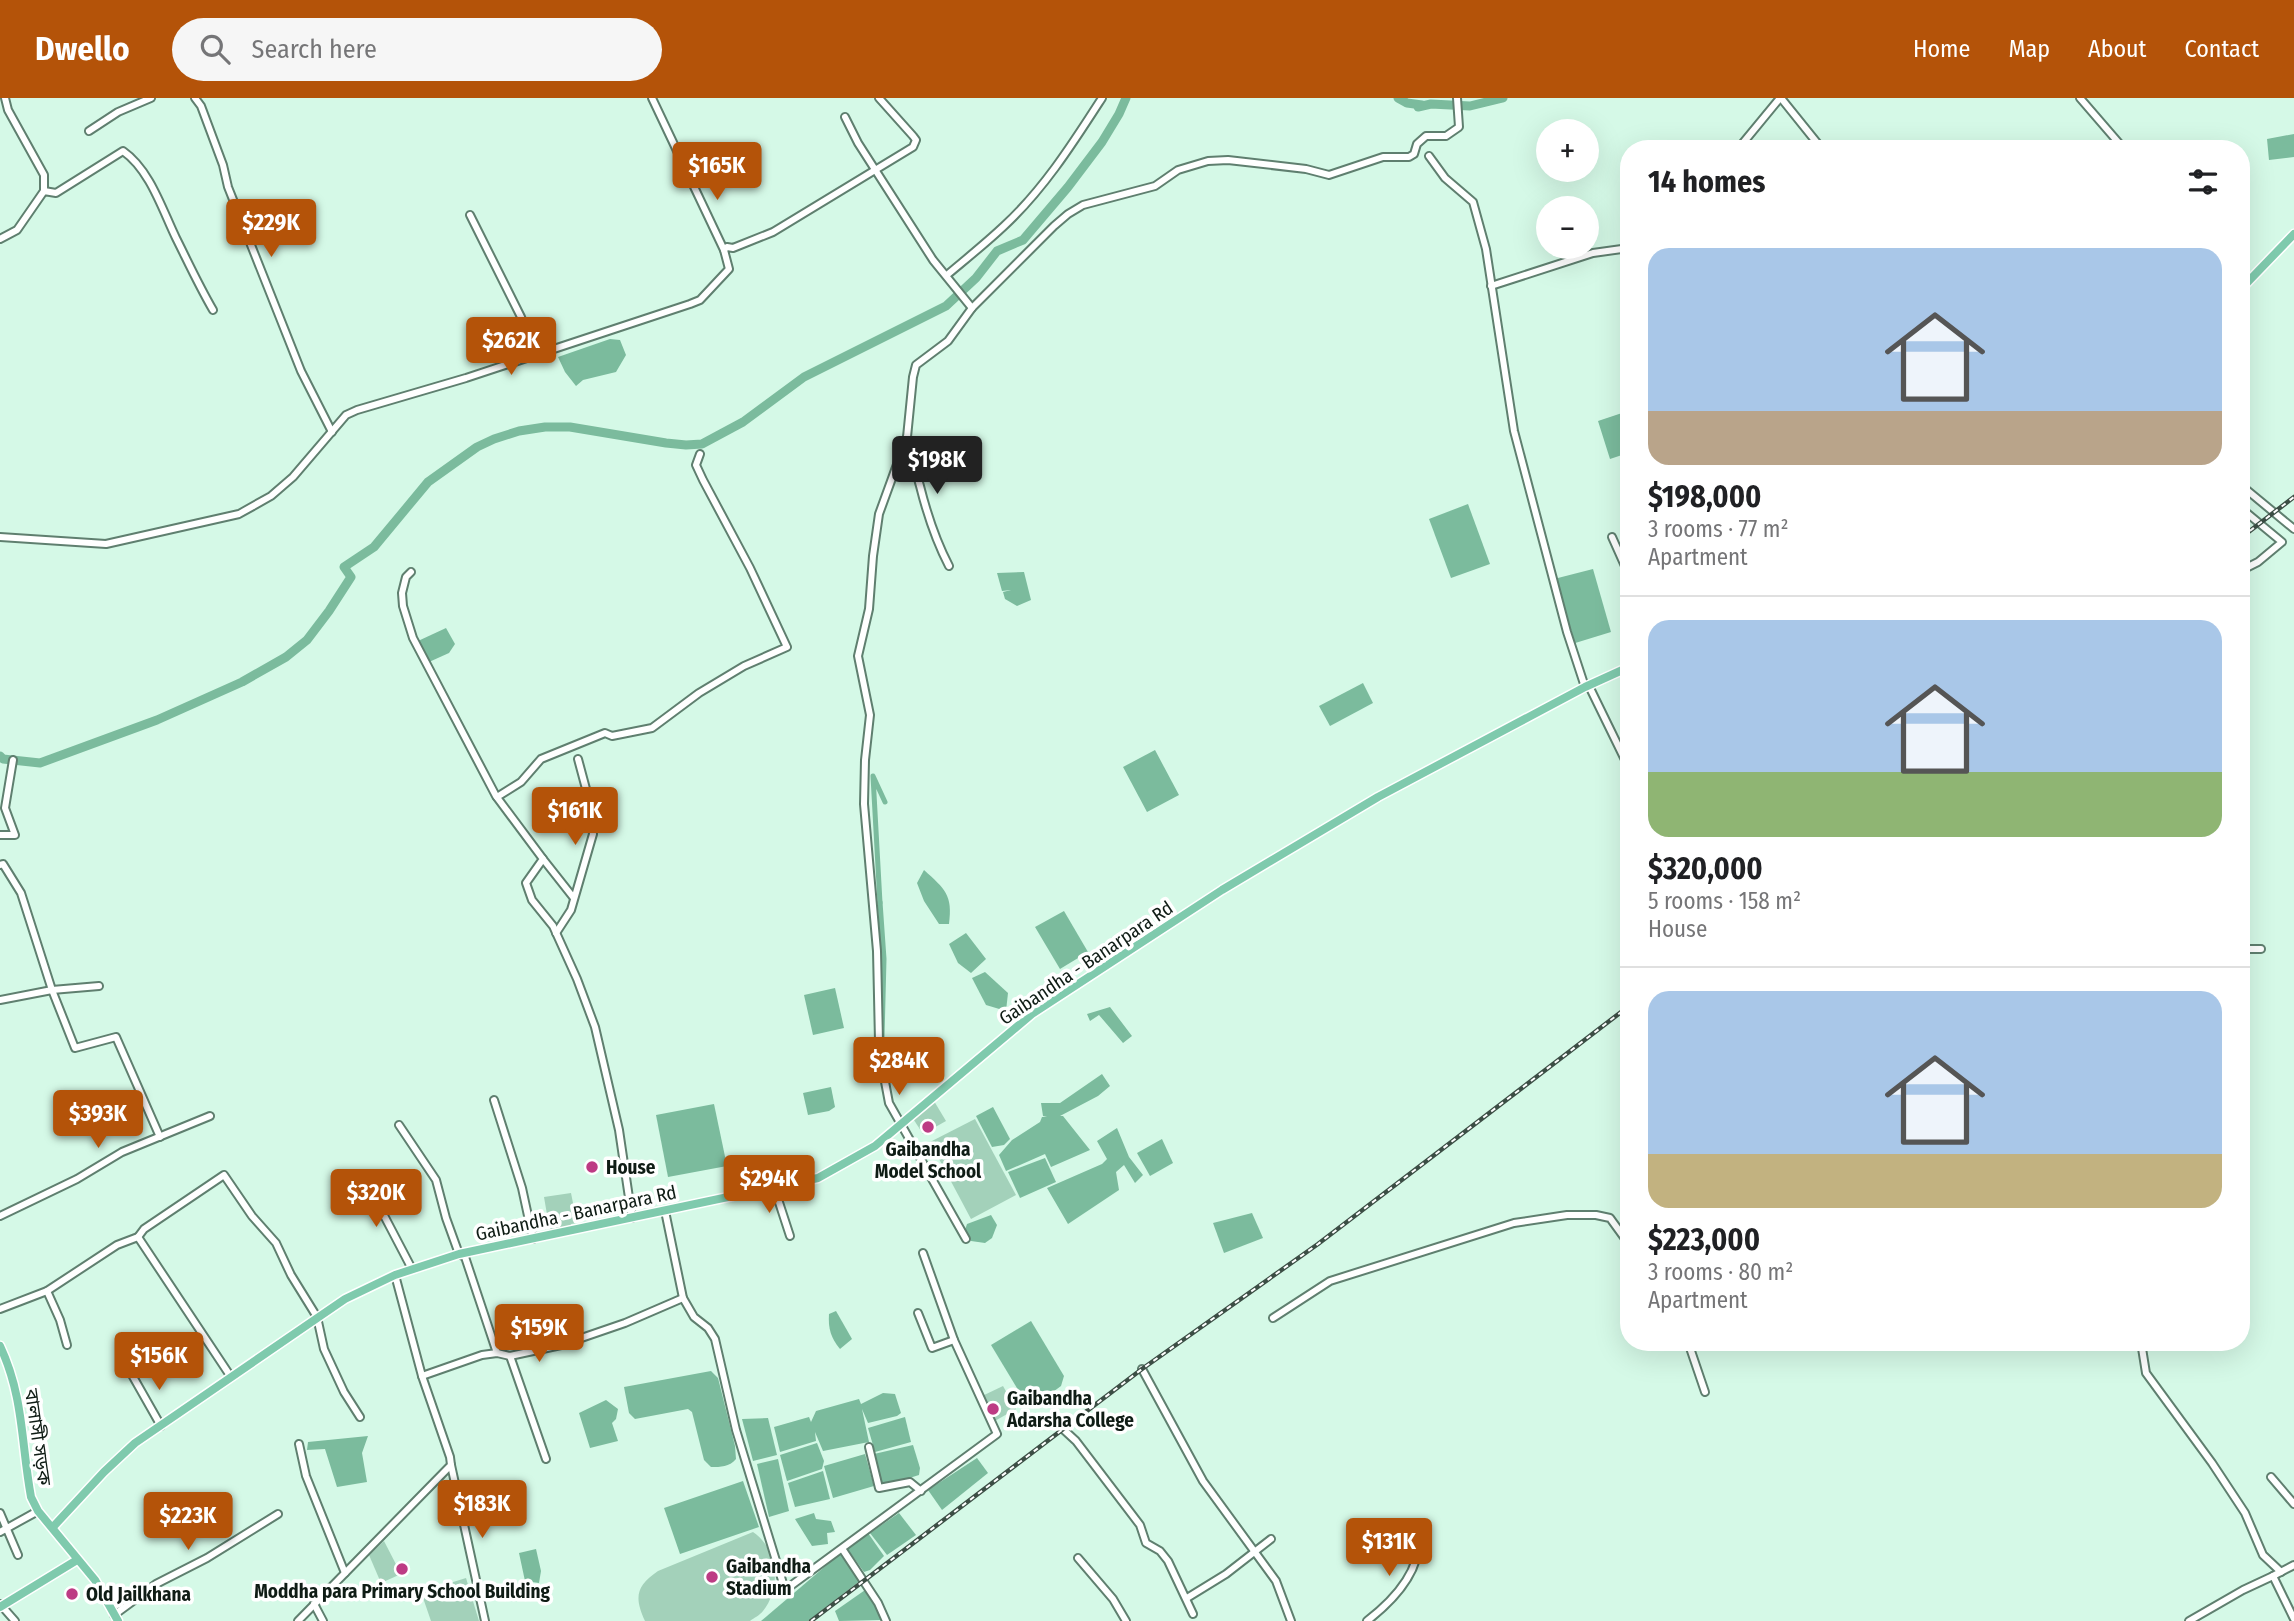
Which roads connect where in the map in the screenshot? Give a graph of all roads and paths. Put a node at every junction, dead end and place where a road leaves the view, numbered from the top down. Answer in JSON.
{"nodes":[{"id":1,"x":5,"y":98,"type":"edge"},
{"id":2,"x":151,"y":98,"type":"edge"},
{"id":3,"x":195,"y":98,"type":"edge"},
{"id":4,"x":652,"y":98,"type":"edge"},
{"id":5,"x":879,"y":98,"type":"edge"},
{"id":6,"x":1102,"y":98,"type":"edge"},
{"id":7,"x":1457,"y":98,"type":"edge"},
{"id":8,"x":1781,"y":98,"type":"edge"},
{"id":9,"x":2080,"y":98,"type":"edge"},
{"id":10,"x":845,"y":117,"type":"dead end"},
{"id":11,"x":89,"y":131,"type":"dead end"},
{"id":12,"x":1746,"y":140,"type":"edge"},
{"id":13,"x":1815,"y":140,"type":"edge"},
{"id":14,"x":2115,"y":140,"type":"edge"},
{"id":15,"x":1429,"y":156,"type":"dead end"},
{"id":16,"x":875,"y":170,"type":"junction"},
{"id":17,"x":44,"y":191,"type":"junction"},
{"id":18,"x":470,"y":215,"type":"dead end"},
{"id":19,"x":2294,"y":234,"type":"edge"},
{"id":20,"x":0,"y":239,"type":"edge"},
{"id":21,"x":1620,"y":249,"type":"edge"},
{"id":22,"x":724,"y":250,"type":"junction"},
{"id":23,"x":948,"y":278,"type":"junction"},
{"id":24,"x":2250,"y":279,"type":"edge"},
{"id":25,"x":1492,"y":286,"type":"junction"},
{"id":26,"x":972,"y":307,"type":"junction"},
{"id":27,"x":213,"y":310,"type":"dead end"},
{"id":28,"x":536,"y":355,"type":"junction"},
{"id":29,"x":332,"y":432,"type":"junction"},
{"id":30,"x":907,"y":437,"type":"junction"},
{"id":31,"x":700,"y":454,"type":"dead end"},
{"id":32,"x":2250,"y":493,"type":"edge"},
{"id":33,"x":2250,"y":516,"type":"edge"},
{"id":34,"x":2294,"y":529,"type":"edge"},
{"id":35,"x":0,"y":537,"type":"edge"},
{"id":36,"x":1612,"y":537,"type":"dead end"},
{"id":37,"x":1620,"y":548,"type":"edge"},
{"id":38,"x":949,"y":566,"type":"dead end"},
{"id":39,"x":2250,"y":566,"type":"edge"},
{"id":40,"x":411,"y":572,"type":"dead end"},
{"id":41,"x":1620,"y":671,"type":"edge"},
{"id":42,"x":1587,"y":687,"type":"junction"},
{"id":43,"x":1620,"y":751,"type":"edge"},
{"id":44,"x":578,"y":759,"type":"dead end"},
{"id":45,"x":13,"y":760,"type":"dead end"},
{"id":46,"x":497,"y":797,"type":"junction"},
{"id":47,"x":0,"y":835,"type":"edge"},
{"id":48,"x":543,"y":859,"type":"junction"},
{"id":49,"x":0,"y":865,"type":"edge"},
{"id":50,"x":573,"y":897,"type":"junction"},
{"id":51,"x":556,"y":933,"type":"junction"},
{"id":52,"x":1116,"y":946,"type":"dead end"},
{"id":53,"x":2250,"y":949,"type":"edge"},
{"id":54,"x":2261,"y":949,"type":"dead end"},
{"id":55,"x":1120,"y":956,"type":"junction"},
{"id":56,"x":99,"y":986,"type":"dead end"},
{"id":57,"x":52,"y":990,"type":"junction"},
{"id":58,"x":0,"y":1000,"type":"edge"},
{"id":59,"x":881,"y":1059,"type":"dead end"},
{"id":60,"x":494,"y":1100,"type":"dead end"},
{"id":61,"x":210,"y":1116,"type":"dead end"},
{"id":62,"x":901,"y":1124,"type":"junction"},
{"id":63,"x":399,"y":1125,"type":"dead end"},
{"id":64,"x":160,"y":1137,"type":"junction"},
{"id":65,"x":368,"y":1176,"type":"dead end"},
{"id":66,"x":774,"y":1187,"type":"junction"},
{"id":67,"x":665,"y":1211,"type":"junction"},
{"id":68,"x":0,"y":1216,"type":"edge"},
{"id":69,"x":632,"y":1218,"type":"junction"},
{"id":70,"x":1620,"y":1232,"type":"edge"},
{"id":71,"x":790,"y":1236,"type":"dead end"},
{"id":72,"x":138,"y":1237,"type":"junction"},
{"id":73,"x":533,"y":1239,"type":"junction"},
{"id":74,"x":967,"y":1239,"type":"dead end"},
{"id":75,"x":923,"y":1253,"type":"dead end"},
{"id":76,"x":459,"y":1254,"type":"junction"},
{"id":77,"x":412,"y":1269,"type":"junction"},
{"id":78,"x":395,"y":1275,"type":"junction"},
{"id":79,"x":47,"y":1291,"type":"junction"},
{"id":80,"x":682,"y":1298,"type":"junction"},
{"id":81,"x":0,"y":1309,"type":"edge"},
{"id":82,"x":918,"y":1313,"type":"dead end"},
{"id":83,"x":317,"y":1317,"type":"junction"},
{"id":84,"x":1273,"y":1318,"type":"dead end"},
{"id":85,"x":954,"y":1340,"type":"junction"},
{"id":86,"x":67,"y":1345,"type":"dead end"},
{"id":87,"x":0,"y":1346,"type":"edge"},
{"id":88,"x":1691,"y":1351,"type":"edge"},
{"id":89,"x":2142,"y":1351,"type":"edge"},
{"id":90,"x":497,"y":1353,"type":"junction"},
{"id":91,"x":510,"y":1356,"type":"junction"},
{"id":92,"x":127,"y":1366,"type":"dead end"},
{"id":93,"x":1142,"y":1369,"type":"dead end"},
{"id":94,"x":422,"y":1376,"type":"junction"},
{"id":95,"x":231,"y":1377,"type":"junction"},
{"id":96,"x":1705,"y":1392,"type":"dead end"},
{"id":97,"x":360,"y":1417,"type":"dead end"},
{"id":98,"x":161,"y":1426,"type":"junction"},
{"id":99,"x":1063,"y":1429,"type":"dead end"},
{"id":100,"x":299,"y":1444,"type":"dead end"},
{"id":101,"x":869,"y":1447,"type":"dead end"},
{"id":102,"x":546,"y":1459,"type":"dead end"},
{"id":103,"x":451,"y":1465,"type":"junction"},
{"id":104,"x":2271,"y":1477,"type":"dead end"},
{"id":105,"x":921,"y":1491,"type":"junction"},
{"id":106,"x":2294,"y":1504,"type":"edge"},
{"id":107,"x":38,"y":1511,"type":"junction"},
{"id":108,"x":0,"y":1513,"type":"edge"},
{"id":109,"x":278,"y":1514,"type":"dead end"},
{"id":110,"x":53,"y":1527,"type":"junction"},
{"id":111,"x":3,"y":1530,"type":"edge"},
{"id":112,"x":1419,"y":1538,"type":"dead end"},
{"id":113,"x":1271,"y":1539,"type":"dead end"},
{"id":114,"x":843,"y":1550,"type":"junction"},
{"id":115,"x":1255,"y":1553,"type":"junction"},
{"id":116,"x":18,"y":1555,"type":"dead end"},
{"id":117,"x":1078,"y":1558,"type":"dead end"},
{"id":118,"x":77,"y":1560,"type":"junction"},
{"id":119,"x":2294,"y":1564,"type":"edge"},
{"id":120,"x":2281,"y":1572,"type":"junction"},
{"id":121,"x":345,"y":1573,"type":"junction"},
{"id":122,"x":2273,"y":1576,"type":"junction"},
{"id":123,"x":1187,"y":1598,"type":"junction"},
{"id":124,"x":314,"y":1604,"type":"junction"},
{"id":125,"x":1,"y":1606,"type":"edge"},
{"id":126,"x":1194,"y":1614,"type":"dead end"},
{"id":127,"x":116,"y":1618,"type":"edge"},
{"id":128,"x":2294,"y":1619,"type":"edge"},
{"id":129,"x":15,"y":1621,"type":"edge"},
{"id":130,"x":298,"y":1621,"type":"edge"},
{"id":131,"x":323,"y":1621,"type":"edge"},
{"id":132,"x":485,"y":1621,"type":"edge"},
{"id":133,"x":886,"y":1621,"type":"edge"},
{"id":134,"x":1126,"y":1621,"type":"edge"},
{"id":135,"x":1292,"y":1621,"type":"edge"},
{"id":136,"x":1367,"y":1621,"type":"edge"},
{"id":137,"x":2189,"y":1621,"type":"edge"}],
"edges":[{"from":1,"to":17,"type":"street"},
{"from":2,"to":11,"type":"street"},
{"from":3,"to":29,"type":"street"},
{"from":4,"to":22,"type":"street"},
{"from":5,"to":16,"type":"street"},
{"from":6,"to":23,"type":"street"},
{"from":7,"to":26,"type":"street"},
{"from":8,"to":12,"type":"street"},
{"from":8,"to":13,"type":"street"},
{"from":9,"to":14,"type":"street"},
{"from":10,"to":16,"type":"street"},
{"from":15,"to":25,"type":"street"},
{"from":16,"to":22,"type":"street"},
{"from":16,"to":23,"type":"street"},
{"from":17,"to":20,"type":"street"},
{"from":17,"to":27,"type":"street"},
{"from":18,"to":28,"type":"street"},
{"from":19,"to":24,"type":"main road"},
{"from":21,"to":25,"type":"street"},
{"from":22,"to":28,"type":"street"},
{"from":23,"to":26,"type":"street"},
{"from":25,"to":42,"type":"street"},
{"from":26,"to":30,"type":"street"},
{"from":28,"to":29,"type":"street"},
{"from":29,"to":35,"type":"street"},
{"from":30,"to":38,"type":"street"},
{"from":30,"to":62,"type":"street","bridge":true},
{"from":31,"to":46,"type":"street"},
{"from":32,"to":34,"type":"street"},
{"from":33,"to":39,"type":"street"},
{"from":36,"to":37,"type":"street"},
{"from":40,"to":46,"type":"street"},
{"from":41,"to":42,"type":"main road","name":"Gaibandha - Banarpara Rd"},
{"from":42,"to":43,"type":"street"},
{"from":42,"to":55,"type":"main road","name":"Gaibandha - Banarpara Rd"},
{"from":44,"to":50,"type":"street"},
{"from":45,"to":47,"type":"street"},
{"from":46,"to":48,"type":"street"},
{"from":48,"to":50,"type":"street"},
{"from":48,"to":51,"type":"street"},
{"from":49,"to":57,"type":"street"},
{"from":50,"to":51,"type":"street"},
{"from":51,"to":69,"type":"street"},
{"from":52,"to":55,"type":"street"},
{"from":53,"to":54,"type":"street"},
{"from":55,"to":62,"type":"main road","name":"Gaibandha - Banarpara Rd"},
{"from":56,"to":57,"type":"street"},
{"from":57,"to":58,"type":"street"},
{"from":57,"to":64,"type":"street"},
{"from":59,"to":62,"type":"street"},
{"from":60,"to":73,"type":"street"},
{"from":61,"to":64,"type":"street"},
{"from":62,"to":66,"type":"main road","name":"Gaibandha - Banarpara Rd"},
{"from":62,"to":74,"type":"street"},
{"from":63,"to":76,"type":"street"},
{"from":64,"to":68,"type":"street"},
{"from":65,"to":77,"type":"street"},
{"from":66,"to":67,"type":"main road","name":"Gaibandha - Banarpara Rd"},
{"from":66,"to":71,"type":"street"},
{"from":67,"to":69,"type":"main road","name":"Gaibandha - Banarpara Rd"},
{"from":67,"to":80,"type":"street"},
{"from":69,"to":73,"type":"main road","name":"Gaibandha - Banarpara Rd"},
{"from":70,"to":84,"type":"street"},
{"from":72,"to":79,"type":"street"},
{"from":72,"to":83,"type":"street"},
{"from":72,"to":95,"type":"street"},
{"from":73,"to":76,"type":"main road","name":"Gaibandha - Banarpara Rd"},
{"from":75,"to":85,"type":"street"},
{"from":76,"to":77,"type":"main road","name":"Gaibandha - Banarpara Rd"},
{"from":76,"to":90,"type":"street"},
{"from":77,"to":78,"type":"main road","name":"Gaibandha - Banarpara Rd"},
{"from":78,"to":83,"type":"main road","name":"Gaibandha - Banarpara Rd"},
{"from":78,"to":94,"type":"street"},
{"from":79,"to":81,"type":"street"},
{"from":79,"to":86,"type":"street"},
{"from":80,"to":91,"type":"street"},
{"from":80,"to":114,"type":"street"},
{"from":82,"to":85,"type":"street"},
{"from":83,"to":95,"type":"main road","name":"Gaibandha - Banarpara Rd"},
{"from":83,"to":97,"type":"street"},
{"from":85,"to":105,"type":"street"},
{"from":87,"to":107,"type":"main road","name":"বালাসী সড়ক"},
{"from":88,"to":96,"type":"street"},
{"from":89,"to":120,"type":"street"},
{"from":90,"to":91,"type":"street"},
{"from":90,"to":94,"type":"street"},
{"from":91,"to":102,"type":"street"},
{"from":92,"to":98,"type":"street"},
{"from":93,"to":115,"type":"street"},
{"from":94,"to":103,"type":"street"},
{"from":95,"to":98,"type":"main road","name":"Gaibandha - Banarpara Rd"},
{"from":98,"to":110,"type":"main road","name":"Gaibandha - Banarpara Rd"},
{"from":99,"to":123,"type":"street"},
{"from":100,"to":121,"type":"street"},
{"from":101,"to":105,"type":"street"},
{"from":103,"to":121,"type":"street"},
{"from":103,"to":132,"type":"street"},
{"from":104,"to":106,"type":"street"},
{"from":105,"to":114,"type":"street"},
{"from":107,"to":110,"type":"main road","name":"বালাসী সড়ক"},
{"from":107,"to":111,"type":"street"},
{"from":108,"to":111,"type":"street"},
{"from":109,"to":127,"type":"street"},
{"from":110,"to":118,"type":"main road","name":"বালাসী সড়ক"},
{"from":111,"to":116,"type":"street"},
{"from":112,"to":136,"type":"street"},
{"from":113,"to":115,"type":"street"},
{"from":114,"to":133,"type":"street"},
{"from":115,"to":123,"type":"street"},
{"from":115,"to":135,"type":"street"},
{"from":117,"to":134,"type":"street"},
{"from":118,"to":125,"type":"main road"},
{"from":118,"to":127,"type":"main road","name":"বালাসী সড়ক"},
{"from":119,"to":120,"type":"street"},
{"from":120,"to":122,"type":"street"},
{"from":121,"to":124,"type":"street"},
{"from":122,"to":128,"type":"street"},
{"from":122,"to":137,"type":"street"},
{"from":123,"to":126,"type":"street"},
{"from":124,"to":130,"type":"street"},
{"from":124,"to":131,"type":"street"},
{"from":125,"to":129,"type":"street"}]}
